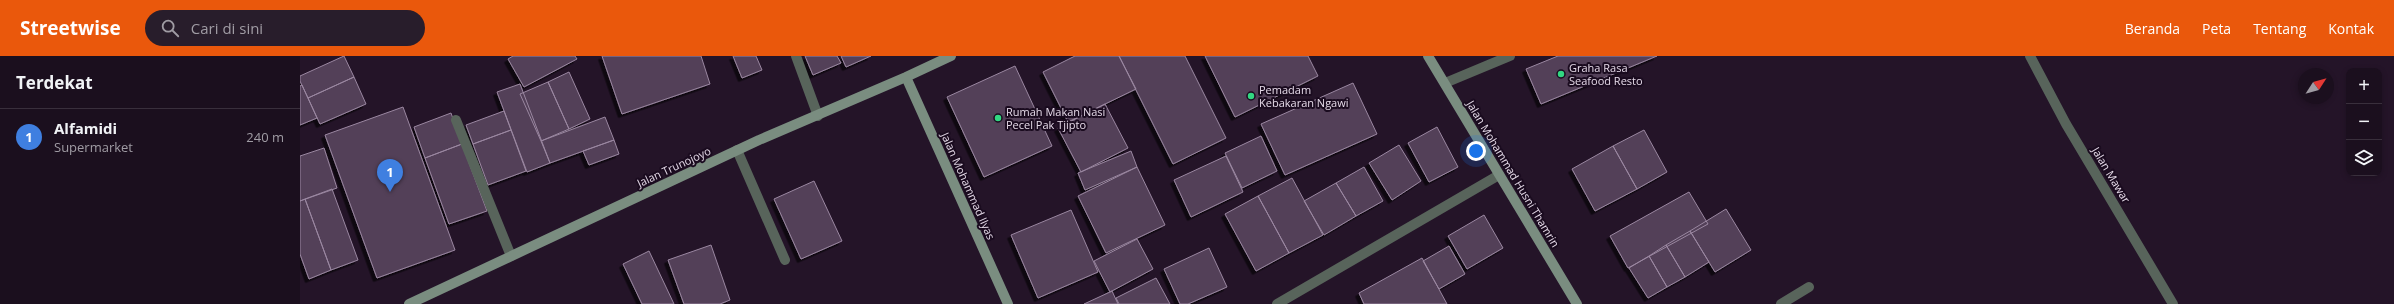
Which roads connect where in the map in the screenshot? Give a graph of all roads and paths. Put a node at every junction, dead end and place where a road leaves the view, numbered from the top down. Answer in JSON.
{"nodes":[{"id":1,"x":796,"y":56,"type":"edge"},
{"id":2,"x":951,"y":56,"type":"edge"},
{"id":3,"x":1428,"y":56,"type":"edge"},
{"id":4,"x":1510,"y":56,"type":"edge"},
{"id":5,"x":2030,"y":56,"type":"edge"},
{"id":6,"x":906,"y":77,"type":"junction"},
{"id":7,"x":1444,"y":83,"type":"junction"},
{"id":8,"x":818,"y":116,"type":"junction"},
{"id":9,"x":456,"y":120,"type":"dead end"},
{"id":10,"x":737,"y":150,"type":"junction"},
{"id":11,"x":1499,"y":175,"type":"junction"},
{"id":12,"x":511,"y":256,"type":"junction"},
{"id":13,"x":785,"y":260,"type":"dead end"},
{"id":14,"x":1809,"y":287,"type":"dead end"},
{"id":15,"x":409,"y":304,"type":"edge"},
{"id":16,"x":1008,"y":304,"type":"edge"},
{"id":17,"x":1277,"y":304,"type":"edge"},
{"id":18,"x":1577,"y":304,"type":"edge"},
{"id":19,"x":1781,"y":304,"type":"edge"},
{"id":20,"x":2173,"y":304,"type":"edge"}],
"edges":[{"from":1,"to":8,"type":"street"},
{"from":2,"to":6,"type":"main road","name":"Jalan Trunojoyo"},
{"from":3,"to":7,"type":"main road","name":"Jalan Mohammad Husni Thamrin"},
{"from":4,"to":7,"type":"street"},
{"from":5,"to":20,"type":"street","name":"Jalan Mawar"},
{"from":6,"to":8,"type":"main road","name":"Jalan Trunojoyo"},
{"from":6,"to":16,"type":"main road","name":"Jalan Mohammad Ilyas"},
{"from":7,"to":11,"type":"main road","name":"Jalan Mohammad Husni Thamrin"},
{"from":8,"to":10,"type":"main road","name":"Jalan Trunojoyo"},
{"from":9,"to":12,"type":"street"},
{"from":10,"to":12,"type":"main road","name":"Jalan Trunojoyo"},
{"from":10,"to":13,"type":"street"},
{"from":11,"to":17,"type":"street"},
{"from":11,"to":18,"type":"main road","name":"Jalan Mohammad Husni Thamrin"},
{"from":12,"to":15,"type":"main road","name":"Jalan Trunojoyo"},
{"from":14,"to":19,"type":"street"}]}
